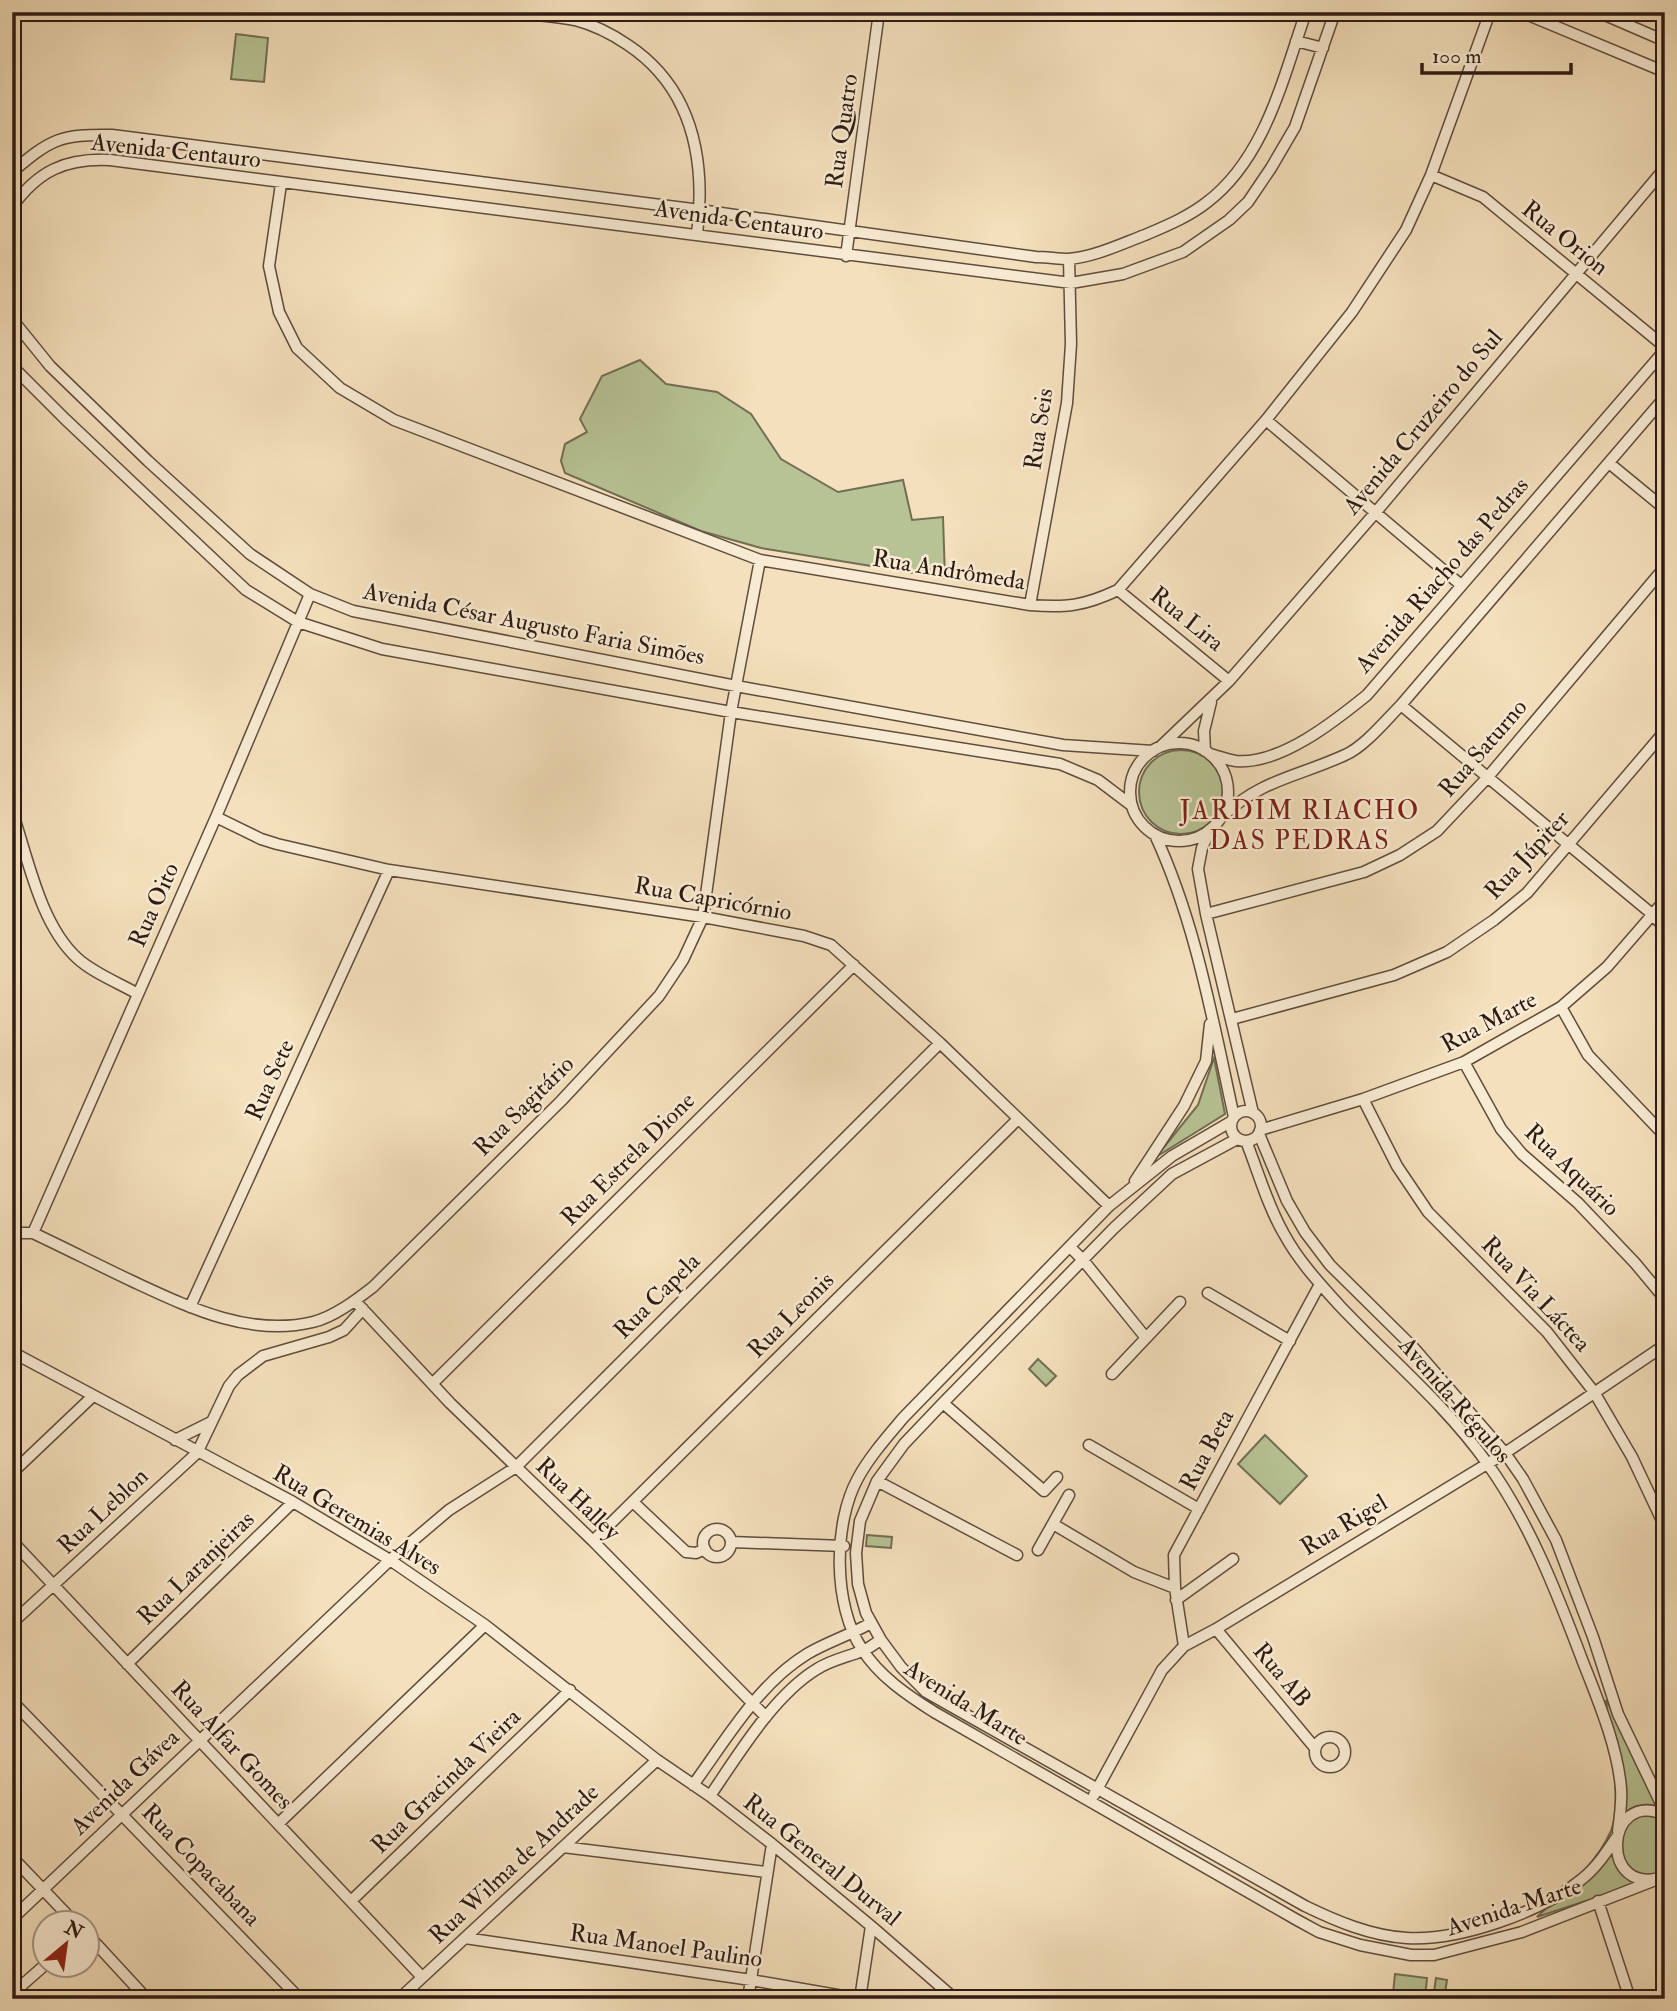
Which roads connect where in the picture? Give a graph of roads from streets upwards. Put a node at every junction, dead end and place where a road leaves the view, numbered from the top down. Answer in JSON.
{"nodes":[{"id":1,"x":511,"y":12,"type":"edge"},
{"id":2,"x":879,"y":12,"type":"edge"},
{"id":3,"x":1307,"y":12,"type":"edge"},
{"id":4,"x":1335,"y":12,"type":"edge"},
{"id":5,"x":1490,"y":12,"type":"edge"},
{"id":6,"x":1521,"y":12,"type":"edge"},
{"id":7,"x":1598,"y":12,"type":"edge"},
{"id":8,"x":1296,"y":41,"type":"junction"},
{"id":9,"x":1665,"y":41,"type":"edge"},
{"id":10,"x":1322,"y":48,"type":"junction"},
{"id":11,"x":1665,"y":72,"type":"edge"},
{"id":12,"x":1665,"y":168,"type":"edge"},
{"id":13,"x":12,"y":172,"type":"edge"},
{"id":14,"x":1431,"y":174,"type":"junction"},
{"id":15,"x":281,"y":184,"type":"junction"},
{"id":16,"x":12,"y":207,"type":"edge"},
{"id":17,"x":700,"y":210,"type":"junction"},
{"id":18,"x":849,"y":231,"type":"junction"},
{"id":19,"x":697,"y":235,"type":"junction"},
{"id":20,"x":846,"y":256,"type":"junction"},
{"id":21,"x":1069,"y":258,"type":"junction"},
{"id":22,"x":1575,"y":273,"type":"junction"},
{"id":23,"x":1071,"y":284,"type":"junction"},
{"id":24,"x":12,"y":319,"type":"edge"},
{"id":25,"x":1665,"y":348,"type":"edge"},
{"id":26,"x":12,"y":366,"type":"edge"},
{"id":27,"x":1665,"y":397,"type":"edge"},
{"id":28,"x":1266,"y":419,"type":"junction"},
{"id":29,"x":1609,"y":463,"type":"junction"},
{"id":30,"x":1665,"y":509,"type":"edge"},
{"id":31,"x":1376,"y":512,"type":"junction"},
{"id":32,"x":760,"y":560,"type":"junction"},
{"id":33,"x":1665,"y":567,"type":"edge"},
{"id":34,"x":1461,"y":585,"type":"junction"},
{"id":35,"x":1118,"y":590,"type":"junction"},
{"id":36,"x":310,"y":594,"type":"junction"},
{"id":37,"x":1030,"y":605,"type":"junction"},
{"id":38,"x":298,"y":622,"type":"junction"},
{"id":39,"x":1230,"y":681,"type":"junction"},
{"id":40,"x":736,"y":686,"type":"junction"},
{"id":41,"x":1211,"y":701,"type":"junction"},
{"id":42,"x":1401,"y":705,"type":"junction"},
{"id":43,"x":731,"y":712,"type":"junction"},
{"id":44,"x":1665,"y":731,"type":"edge"},
{"id":45,"x":1156,"y":749,"type":"junction"},
{"id":46,"x":1207,"y":753,"type":"junction"},
{"id":47,"x":1487,"y":778,"type":"junction"},
{"id":48,"x":1131,"y":805,"type":"junction"},
{"id":49,"x":12,"y":811,"type":"edge"},
{"id":50,"x":216,"y":817,"type":"junction"},
{"id":51,"x":1222,"y":817,"type":"junction"},
{"id":52,"x":1210,"y":830,"type":"junction"},
{"id":53,"x":1155,"y":835,"type":"junction"},
{"id":54,"x":1566,"y":845,"type":"junction"},
{"id":55,"x":389,"y":870,"type":"junction"},
{"id":56,"x":1665,"y":900,"type":"edge"},
{"id":57,"x":1206,"y":914,"type":"junction"},
{"id":58,"x":1652,"y":914,"type":"junction"},
{"id":59,"x":703,"y":917,"type":"junction"},
{"id":60,"x":1665,"y":928,"type":"edge"},
{"id":61,"x":855,"y":965,"type":"junction"},
{"id":62,"x":138,"y":994,"type":"junction"},
{"id":63,"x":1561,"y":1007,"type":"junction"},
{"id":64,"x":1212,"y":1014,"type":"junction"},
{"id":65,"x":1232,"y":1019,"type":"junction"},
{"id":66,"x":940,"y":1043,"type":"junction"},
{"id":67,"x":1464,"y":1062,"type":"junction"},
{"id":68,"x":1363,"y":1099,"type":"junction"},
{"id":69,"x":1017,"y":1119,"type":"junction"},
{"id":70,"x":1233,"y":1119,"type":"junction"},
{"id":71,"x":1258,"y":1124,"type":"junction"},
{"id":72,"x":1665,"y":1136,"type":"edge"},
{"id":73,"x":1242,"y":1140,"type":"junction"},
{"id":74,"x":1129,"y":1190,"type":"junction"},
{"id":75,"x":1109,"y":1206,"type":"junction"},
{"id":76,"x":12,"y":1233,"type":"edge"},
{"id":77,"x":33,"y":1233,"type":"junction"},
{"id":78,"x":1070,"y":1247,"type":"junction"},
{"id":79,"x":1083,"y":1260,"type":"junction"},
{"id":80,"x":1320,"y":1284,"type":"junction"},
{"id":81,"x":1208,"y":1293,"type":"dead end"},
{"id":82,"x":1665,"y":1299,"type":"edge"},
{"id":83,"x":1180,"y":1302,"type":"dead end"},
{"id":84,"x":359,"y":1305,"type":"junction"},
{"id":85,"x":190,"y":1307,"type":"junction"},
{"id":86,"x":1146,"y":1338,"type":"junction"},
{"id":87,"x":1290,"y":1341,"type":"junction"},
{"id":88,"x":1665,"y":1345,"type":"edge"},
{"id":89,"x":12,"y":1352,"type":"edge"},
{"id":90,"x":1112,"y":1374,"type":"dead end"},
{"id":91,"x":432,"y":1384,"type":"junction"},
{"id":92,"x":1594,"y":1392,"type":"junction"},
{"id":93,"x":93,"y":1396,"type":"junction"},
{"id":94,"x":943,"y":1403,"type":"junction"},
{"id":95,"x":211,"y":1422,"type":"junction"},
{"id":96,"x":175,"y":1440,"type":"junction"},
{"id":97,"x":1090,"y":1446,"type":"dead end"},
{"id":98,"x":197,"y":1453,"type":"junction"},
{"id":99,"x":1505,"y":1453,"type":"junction"},
{"id":100,"x":1488,"y":1463,"type":"junction"},
{"id":101,"x":516,"y":1467,"type":"junction"},
{"id":102,"x":12,"y":1474,"type":"edge"},
{"id":103,"x":1057,"y":1477,"type":"dead end"},
{"id":104,"x":877,"y":1480,"type":"junction"},
{"id":105,"x":1069,"y":1495,"type":"dead end"},
{"id":106,"x":293,"y":1502,"type":"junction"},
{"id":107,"x":633,"y":1502,"type":"junction"},
{"id":108,"x":1199,"y":1509,"type":"junction"},
{"id":109,"x":1053,"y":1524,"type":"junction"},
{"id":110,"x":1665,"y":1527,"type":"edge"},
{"id":111,"x":12,"y":1541,"type":"edge"},
{"id":112,"x":593,"y":1541,"type":"junction"},
{"id":113,"x":732,"y":1542,"type":"junction"},
{"id":114,"x":840,"y":1546,"type":"junction"},
{"id":115,"x":856,"y":1546,"type":"junction"},
{"id":116,"x":705,"y":1549,"type":"junction"},
{"id":117,"x":1038,"y":1550,"type":"dead end"},
{"id":118,"x":1017,"y":1555,"type":"dead end"},
{"id":119,"x":1233,"y":1559,"type":"dead end"},
{"id":120,"x":390,"y":1560,"type":"junction"},
{"id":121,"x":54,"y":1584,"type":"junction"},
{"id":122,"x":1176,"y":1594,"type":"junction"},
{"id":123,"x":12,"y":1623,"type":"edge"},
{"id":124,"x":871,"y":1623,"type":"junction"},
{"id":125,"x":485,"y":1625,"type":"junction"},
{"id":126,"x":1216,"y":1629,"type":"junction"},
{"id":127,"x":852,"y":1633,"type":"junction"},
{"id":128,"x":881,"y":1640,"type":"junction"},
{"id":129,"x":1184,"y":1646,"type":"junction"},
{"id":130,"x":863,"y":1651,"type":"junction"},
{"id":131,"x":127,"y":1664,"type":"junction"},
{"id":132,"x":570,"y":1690,"type":"junction"},
{"id":133,"x":12,"y":1701,"type":"edge"},
{"id":134,"x":752,"y":1705,"type":"junction"},
{"id":135,"x":765,"y":1717,"type":"junction"},
{"id":136,"x":200,"y":1740,"type":"junction"},
{"id":137,"x":1315,"y":1748,"type":"dead end"},
{"id":138,"x":657,"y":1760,"type":"junction"},
{"id":139,"x":693,"y":1785,"type":"junction"},
{"id":140,"x":1097,"y":1790,"type":"junction"},
{"id":141,"x":710,"y":1796,"type":"junction"},
{"id":142,"x":1090,"y":1802,"type":"junction"},
{"id":143,"x":1665,"y":1813,"type":"edge"},
{"id":144,"x":122,"y":1814,"type":"junction"},
{"id":145,"x":278,"y":1824,"type":"junction"},
{"id":146,"x":1617,"y":1834,"type":"junction"},
{"id":147,"x":772,"y":1844,"type":"junction"},
{"id":148,"x":563,"y":1847,"type":"junction"},
{"id":149,"x":12,"y":1857,"type":"edge"},
{"id":150,"x":766,"y":1872,"type":"junction"},
{"id":151,"x":1663,"y":1877,"type":"edge"},
{"id":152,"x":44,"y":1890,"type":"junction"},
{"id":153,"x":351,"y":1901,"type":"junction"},
{"id":154,"x":1598,"y":1901,"type":"junction"},
{"id":155,"x":1305,"y":1906,"type":"junction"},
{"id":156,"x":63,"y":1910,"type":"edge"},
{"id":157,"x":1516,"y":1916,"type":"junction"},
{"id":158,"x":12,"y":1919,"type":"edge"},
{"id":159,"x":1297,"y":1920,"type":"junction"},
{"id":160,"x":871,"y":1926,"type":"junction"},
{"id":161,"x":1522,"y":1932,"type":"junction"},
{"id":162,"x":465,"y":1938,"type":"junction"},
{"id":163,"x":102,"y":1950,"type":"edge"},
{"id":164,"x":32,"y":1976,"type":"edge"},
{"id":165,"x":422,"y":1977,"type":"junction"},
{"id":166,"x":751,"y":1980,"type":"junction"},
{"id":167,"x":12,"y":1994,"type":"edge"},
{"id":168,"x":147,"y":1999,"type":"edge"},
{"id":169,"x":300,"y":1999,"type":"edge"},
{"id":170,"x":399,"y":1999,"type":"edge"},
{"id":171,"x":748,"y":1999,"type":"edge"},
{"id":172,"x":860,"y":1999,"type":"edge"},
{"id":173,"x":955,"y":1999,"type":"edge"},
{"id":174,"x":1630,"y":1999,"type":"edge"}],
"edges":[{"from":1,"to":17,"type":"street"},
{"from":2,"to":18,"type":"street","name":"Rua Quatro"},
{"from":3,"to":8,"type":"street","name":"Avenida Centauro"},
{"from":4,"to":10,"type":"street","name":"Avenida Centauro"},
{"from":5,"to":14,"type":"street","name":"Rua Andrômeda"},
{"from":6,"to":11,"type":"street"},
{"from":7,"to":9,"type":"street"},
{"from":8,"to":10,"type":"street"},
{"from":8,"to":21,"type":"street","name":"Avenida Centauro"},
{"from":10,"to":23,"type":"street","name":"Avenida Centauro"},
{"from":12,"to":22,"type":"street","name":"Avenida Cruzeiro do Sul"},
{"from":13,"to":17,"type":"street","name":"Avenida Centauro"},
{"from":14,"to":22,"type":"street","name":"Rua Orion"},
{"from":14,"to":28,"type":"street","name":"Rua Andrômeda"},
{"from":15,"to":16,"type":"street","name":"Avenida Centauro"},
{"from":15,"to":19,"type":"street","name":"Avenida Centauro"},
{"from":15,"to":32,"type":"street","name":"Rua Andrômeda"},
{"from":17,"to":18,"type":"street","name":"Avenida Centauro"},
{"from":17,"to":19,"type":"street"},
{"from":18,"to":20,"type":"street","name":"Rua Quatro"},
{"from":18,"to":21,"type":"street","name":"Avenida Centauro"},
{"from":19,"to":20,"type":"street","name":"Avenida Centauro"},
{"from":20,"to":23,"type":"street","name":"Avenida Centauro"},
{"from":21,"to":23,"type":"street","name":"Rua Seis"},
{"from":22,"to":25,"type":"street","name":"Rua Orion"},
{"from":22,"to":31,"type":"street","name":"Avenida Cruzeiro do Sul"},
{"from":23,"to":37,"type":"street","name":"Rua Seis"},
{"from":24,"to":36,"type":"street","name":"Avenida César Augusto Faria Simões"},
{"from":25,"to":34,"type":"street","name":"Avenida Riacho das Pedras"},
{"from":26,"to":38,"type":"street","name":"Avenida César Augusto Faria Simões"},
{"from":27,"to":29,"type":"street"},
{"from":28,"to":31,"type":"street"},
{"from":28,"to":35,"type":"street","name":"Rua Andrômeda"},
{"from":29,"to":30,"type":"street"},
{"from":29,"to":42,"type":"street"},
{"from":31,"to":34,"type":"street"},
{"from":31,"to":39,"type":"street","name":"Avenida Cruzeiro do Sul"},
{"from":32,"to":37,"type":"street","name":"Rua Andrômeda"},
{"from":32,"to":40,"type":"street","name":"Rua Sagitário"},
{"from":33,"to":47,"type":"street","name":"Rua Saturno"},
{"from":34,"to":46,"type":"street","name":"Avenida Riacho das Pedras"},
{"from":35,"to":37,"type":"street","name":"Rua Andrômeda"},
{"from":35,"to":39,"type":"street","name":"Rua Lira"},
{"from":36,"to":38,"type":"street","name":"Rua Oito"},
{"from":36,"to":40,"type":"street","name":"Avenida César Augusto Faria Simões"},
{"from":38,"to":43,"type":"street","name":"Avenida César Augusto Faria Simões"},
{"from":38,"to":50,"type":"street","name":"Rua Oito"},
{"from":39,"to":41,"type":"street","name":"Avenida Cruzeiro do Sul"},
{"from":40,"to":43,"type":"street","name":"Rua Sagitário"},
{"from":40,"to":45,"type":"street","name":"Avenida César Augusto Faria Simões"},
{"from":41,"to":45,"type":"street","name":"Avenida Cruzeiro do Sul"},
{"from":41,"to":46,"type":"street"},
{"from":42,"to":47,"type":"street"},
{"from":42,"to":51,"type":"street"},
{"from":43,"to":48,"type":"street","name":"Avenida César Augusto Faria Simões"},
{"from":43,"to":59,"type":"street","name":"Rua Sagitário"},
{"from":44,"to":54,"type":"street","name":"Rua Júpiter"},
{"from":45,"to":46,"type":"street"},
{"from":45,"to":48,"type":"street"},
{"from":46,"to":51,"type":"street"},
{"from":47,"to":54,"type":"street"},
{"from":47,"to":57,"type":"street","name":"Rua Saturno"},
{"from":48,"to":53,"type":"street"},
{"from":49,"to":62,"type":"street"},
{"from":50,"to":55,"type":"street","name":"Rua Capricórnio"},
{"from":50,"to":62,"type":"street","name":"Rua Oito"},
{"from":51,"to":52,"type":"street"},
{"from":52,"to":53,"type":"street"},
{"from":52,"to":57,"type":"street","name":"Avenida Régulos"},
{"from":53,"to":64,"type":"street"},
{"from":54,"to":58,"type":"street"},
{"from":54,"to":65,"type":"street","name":"Rua Júpiter"},
{"from":55,"to":59,"type":"street","name":"Rua Capricórnio"},
{"from":55,"to":85,"type":"street","name":"Rua Sete"},
{"from":56,"to":58,"type":"street","name":"Rua Marte"},
{"from":57,"to":65,"type":"street","name":"Avenida Régulos"},
{"from":58,"to":60,"type":"street"},
{"from":58,"to":63,"type":"street","name":"Rua Marte"},
{"from":59,"to":61,"type":"street","name":"Rua Capricórnio"},
{"from":59,"to":84,"type":"street","name":"Rua Sagitário"},
{"from":61,"to":66,"type":"street","name":"Rua Capricórnio"},
{"from":61,"to":91,"type":"street","name":"Rua Estrela Dione"},
{"from":62,"to":77,"type":"street","name":"Rua Oito"},
{"from":63,"to":67,"type":"street","name":"Rua Marte"},
{"from":63,"to":72,"type":"street"},
{"from":64,"to":70,"type":"street"},
{"from":64,"to":74,"type":"street"},
{"from":65,"to":71,"type":"street","name":"Avenida Régulos"},
{"from":66,"to":69,"type":"street","name":"Rua Capricórnio"},
{"from":66,"to":101,"type":"street","name":"Rua Capela"},
{"from":67,"to":68,"type":"street","name":"Rua Marte"},
{"from":67,"to":82,"type":"street","name":"Rua Aquário"},
{"from":68,"to":71,"type":"street","name":"Rua Marte"},
{"from":68,"to":92,"type":"street","name":"Rua Via Láctea"},
{"from":69,"to":75,"type":"street","name":"Rua Capricórnio"},
{"from":69,"to":107,"type":"street","name":"Rua Leonis"},
{"from":70,"to":71,"type":"street","name":"Avenida Marte"},
{"from":70,"to":73,"type":"street","name":"Avenida Régulos"},
{"from":70,"to":74,"type":"street","name":"Avenida Marte"},
{"from":71,"to":73,"type":"street","name":"Avenida Marte"},
{"from":71,"to":99,"type":"street","name":"Avenida Régulos"},
{"from":73,"to":79,"type":"street","name":"Avenida Marte"},
{"from":73,"to":80,"type":"street","name":"Avenida Régulos"},
{"from":74,"to":75,"type":"street","name":"Avenida Marte"},
{"from":75,"to":78,"type":"street","name":"Avenida Marte"},
{"from":76,"to":77,"type":"street","name":"Rua Sagitário"},
{"from":77,"to":85,"type":"street","name":"Rua Sagitário"},
{"from":78,"to":79,"type":"street"},
{"from":78,"to":114,"type":"street","name":"Avenida Marte"},
{"from":79,"to":86,"type":"street"},
{"from":79,"to":94,"type":"street","name":"Avenida Marte"},
{"from":80,"to":87,"type":"street","name":"Rua Beta"},
{"from":80,"to":100,"type":"street","name":"Avenida Régulos"},
{"from":81,"to":87,"type":"street"},
{"from":83,"to":86,"type":"street"},
{"from":84,"to":85,"type":"street","name":"Rua Sagitário"},
{"from":84,"to":91,"type":"street","name":"Rua Halley"},
{"from":84,"to":95,"type":"street","name":"Rua Leblon"},
{"from":86,"to":90,"type":"street"},
{"from":87,"to":108,"type":"street","name":"Rua Beta"},
{"from":88,"to":92,"type":"street","name":"Rua Rigel"},
{"from":89,"to":93,"type":"street","name":"Rua Geremias Alves"},
{"from":91,"to":101,"type":"street","name":"Rua Halley"},
{"from":92,"to":99,"type":"street","name":"Rua Rigel"},
{"from":92,"to":110,"type":"street","name":"Rua Via Láctea"},
{"from":93,"to":96,"type":"street","name":"Rua Geremias Alves"},
{"from":93,"to":102,"type":"street"},
{"from":94,"to":103,"type":"street"},
{"from":94,"to":104,"type":"street","name":"Avenida Marte"},
{"from":95,"to":96,"type":"street"},
{"from":95,"to":98,"type":"street","name":"Rua Leblon"},
{"from":96,"to":98,"type":"street","name":"Rua Geremias Alves"},
{"from":97,"to":108,"type":"street"},
{"from":98,"to":106,"type":"street","name":"Rua Geremias Alves"},
{"from":98,"to":121,"type":"street","name":"Rua Leblon"},
{"from":99,"to":100,"type":"street","name":"Rua Rigel"},
{"from":99,"to":143,"type":"street","name":"Avenida Régulos"},
{"from":100,"to":126,"type":"street","name":"Rua Rigel"},
{"from":100,"to":146,"type":"street","name":"Avenida Régulos"},
{"from":101,"to":112,"type":"street","name":"Rua Halley"},
{"from":101,"to":120,"type":"street","name":"Rua Capela"},
{"from":104,"to":115,"type":"street","name":"Avenida Marte"},
{"from":104,"to":118,"type":"street"},
{"from":105,"to":109,"type":"street"},
{"from":106,"to":120,"type":"street","name":"Rua Geremias Alves"},
{"from":106,"to":131,"type":"street","name":"Rua Laranjeiras"},
{"from":107,"to":112,"type":"street","name":"Rua Leonis"},
{"from":107,"to":116,"type":"street"},
{"from":108,"to":122,"type":"street","name":"Rua Beta"},
{"from":109,"to":117,"type":"street"},
{"from":109,"to":122,"type":"street"},
{"from":111,"to":121,"type":"street","name":"Rua Alfar Gomes"},
{"from":112,"to":134,"type":"street","name":"Rua Halley"},
{"from":113,"to":114,"type":"street"},
{"from":113,"to":116,"type":"street"},
{"from":113,"to":116,"type":"street"},
{"from":114,"to":115,"type":"street"},
{"from":114,"to":127,"type":"street","name":"Avenida Marte"},
{"from":115,"to":124,"type":"street","name":"Avenida Marte"},
{"from":119,"to":122,"type":"street"},
{"from":120,"to":125,"type":"street","name":"Rua Geremias Alves"},
{"from":120,"to":136,"type":"street","name":"Avenida Gávea"},
{"from":121,"to":123,"type":"street","name":"Rua Leblon"},
{"from":121,"to":131,"type":"street","name":"Rua Alfar Gomes"},
{"from":122,"to":129,"type":"street","name":"Rua Beta"},
{"from":124,"to":127,"type":"street"},
{"from":124,"to":128,"type":"street","name":"Avenida Marte"},
{"from":125,"to":132,"type":"street","name":"Rua Geremias Alves"},
{"from":125,"to":145,"type":"street"},
{"from":126,"to":129,"type":"street","name":"Rua Rigel"},
{"from":126,"to":137,"type":"street","name":"Rua AB"},
{"from":127,"to":130,"type":"street","name":"Avenida Marte"},
{"from":127,"to":134,"type":"street"},
{"from":128,"to":130,"type":"street"},
{"from":128,"to":140,"type":"street","name":"Avenida Marte"},
{"from":129,"to":140,"type":"street","name":"Rua Rigel"},
{"from":130,"to":135,"type":"street"},
{"from":130,"to":142,"type":"street","name":"Avenida Marte"},
{"from":131,"to":136,"type":"street","name":"Rua Alfar Gomes"},
{"from":132,"to":138,"type":"street","name":"Rua Geremias Alves"},
{"from":132,"to":153,"type":"street","name":"Rua Gracinda Vieira"},
{"from":133,"to":144,"type":"street","name":"Rua Copacabana"},
{"from":134,"to":135,"type":"street","name":"Rua Halley"},
{"from":134,"to":139,"type":"street"},
{"from":135,"to":141,"type":"street"},
{"from":136,"to":144,"type":"street","name":"Avenida Gávea"},
{"from":136,"to":145,"type":"street","name":"Rua Alfar Gomes"},
{"from":138,"to":139,"type":"street","name":"Rua General Durval"},
{"from":138,"to":148,"type":"street","name":"Rua Wilma de Andrade"},
{"from":139,"to":141,"type":"street","name":"Rua General Durval"},
{"from":140,"to":142,"type":"street","name":"Rua Rigel"},
{"from":140,"to":155,"type":"street","name":"Avenida Marte"},
{"from":141,"to":147,"type":"street","name":"Rua General Durval"},
{"from":142,"to":159,"type":"street","name":"Avenida Marte"},
{"from":143,"to":146,"type":"street"},
{"from":144,"to":152,"type":"street","name":"Avenida Gávea"},
{"from":144,"to":169,"type":"street","name":"Rua Copacabana"},
{"from":145,"to":153,"type":"street","name":"Rua Alfar Gomes"},
{"from":146,"to":151,"type":"street"},
{"from":146,"to":157,"type":"street","name":"Avenida Marte"},
{"from":147,"to":150,"type":"street"},
{"from":147,"to":160,"type":"street","name":"Rua General Durval"},
{"from":148,"to":150,"type":"street"},
{"from":148,"to":162,"type":"street","name":"Rua Wilma de Andrade"},
{"from":149,"to":152,"type":"street"},
{"from":150,"to":166,"type":"street"},
{"from":151,"to":154,"type":"street","name":"Avenida Marte"},
{"from":152,"to":156,"type":"street"},
{"from":152,"to":158,"type":"street","name":"Avenida Gávea"},
{"from":153,"to":165,"type":"street","name":"Rua Alfar Gomes"},
{"from":154,"to":161,"type":"street","name":"Avenida Marte"},
{"from":154,"to":174,"type":"street"},
{"from":155,"to":157,"type":"street","name":"Avenida Marte"},
{"from":155,"to":159,"type":"street"},
{"from":157,"to":161,"type":"street"},
{"from":159,"to":161,"type":"street","name":"Avenida Marte"},
{"from":160,"to":172,"type":"street"},
{"from":160,"to":173,"type":"street","name":"Rua General Durval"},
{"from":162,"to":165,"type":"street","name":"Rua Wilma de Andrade"},
{"from":162,"to":166,"type":"street","name":"Rua Manoel Paulino"},
{"from":163,"to":168,"type":"street"},
{"from":164,"to":167,"type":"street"},
{"from":165,"to":170,"type":"street","name":"Rua Wilma de Andrade"},
{"from":166,"to":171,"type":"street"},
{"from":166,"to":172,"type":"street","name":"Rua Manoel Paulino"}]}
